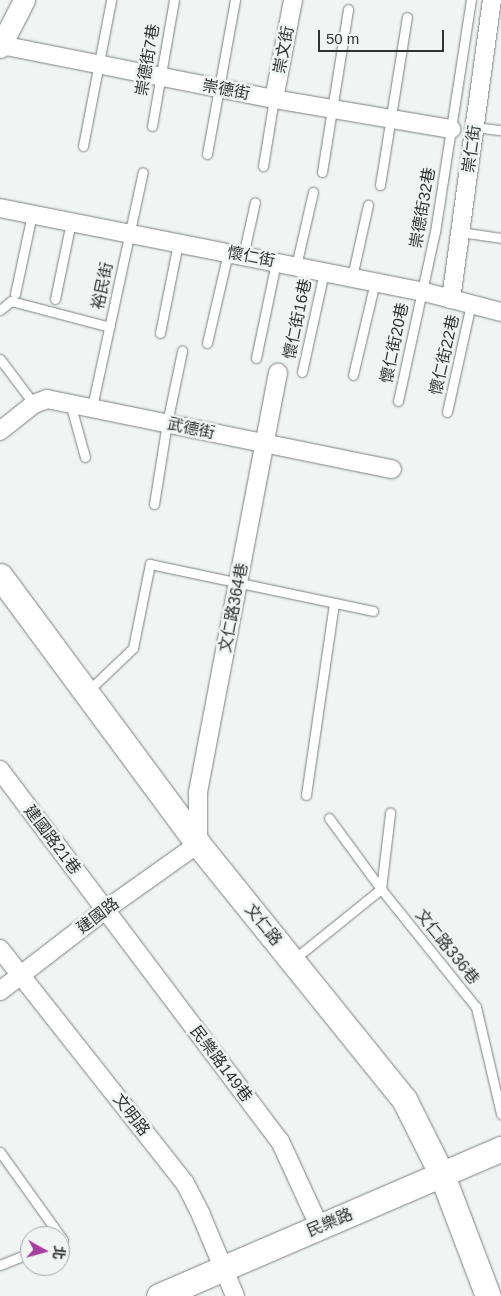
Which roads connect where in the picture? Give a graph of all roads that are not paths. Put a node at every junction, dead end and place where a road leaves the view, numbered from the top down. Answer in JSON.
{"nodes":[{"id":1,"x":24,"y":0,"type":"edge"},
{"id":2,"x":111,"y":0,"type":"edge"},
{"id":3,"x":174,"y":0,"type":"edge"},
{"id":4,"x":236,"y":0,"type":"edge"},
{"id":5,"x":293,"y":0,"type":"edge"},
{"id":6,"x":471,"y":0,"type":"edge"},
{"id":7,"x":492,"y":0,"type":"edge"},
{"id":8,"x":348,"y":9,"type":"dead end"},
{"id":9,"x":408,"y":18,"type":"dead end"},
{"id":10,"x":1,"y":46,"type":"edge"},
{"id":11,"x":98,"y":64,"type":"junction"},
{"id":12,"x":160,"y":77,"type":"junction"},
{"id":13,"x":219,"y":88,"type":"junction"},
{"id":14,"x":274,"y":99,"type":"junction"},
{"id":15,"x":332,"y":109,"type":"junction"},
{"id":16,"x":390,"y":119,"type":"junction"},
{"id":17,"x":152,"y":126,"type":"dead end"},
{"id":18,"x":501,"y":130,"type":"edge"},
{"id":19,"x":465,"y":133,"type":"junction"},
{"id":20,"x":83,"y":146,"type":"dead end"},
{"id":21,"x":207,"y":154,"type":"dead end"},
{"id":22,"x":263,"y":166,"type":"dead end"},
{"id":23,"x":143,"y":172,"type":"dead end"},
{"id":24,"x":322,"y":172,"type":"dead end"},
{"id":25,"x":380,"y":185,"type":"dead end"},
{"id":26,"x":313,"y":192,"type":"dead end"},
{"id":27,"x":255,"y":202,"type":"dead end"},
{"id":28,"x":368,"y":205,"type":"dead end"},
{"id":29,"x":0,"y":208,"type":"edge"},
{"id":30,"x":32,"y":214,"type":"junction"},
{"id":31,"x":71,"y":222,"type":"junction"},
{"id":32,"x":460,"y":232,"type":"junction"},
{"id":33,"x":130,"y":234,"type":"junction"},
{"id":34,"x":501,"y":238,"type":"edge"},
{"id":35,"x":178,"y":243,"type":"junction"},
{"id":36,"x":236,"y":254,"type":"junction"},
{"id":37,"x":276,"y":262,"type":"junction"},
{"id":38,"x":296,"y":266,"type":"junction"},
{"id":39,"x":324,"y":272,"type":"junction"},
{"id":40,"x":352,"y":277,"type":"junction"},
{"id":41,"x":375,"y":282,"type":"junction"},
{"id":42,"x":421,"y":291,"type":"junction"},
{"id":43,"x":15,"y":294,"type":"dead end"},
{"id":44,"x":55,"y":299,"type":"dead end"},
{"id":45,"x":451,"y":299,"type":"junction"},
{"id":46,"x":471,"y":304,"type":"junction"},
{"id":47,"x":0,"y":310,"type":"edge"},
{"id":48,"x":501,"y":312,"type":"edge"},
{"id":49,"x":110,"y":326,"type":"junction"},
{"id":50,"x":160,"y":333,"type":"dead end"},
{"id":51,"x":207,"y":343,"type":"dead end"},
{"id":52,"x":182,"y":351,"type":"dead end"},
{"id":53,"x":256,"y":358,"type":"dead end"},
{"id":54,"x":0,"y":359,"type":"edge"},
{"id":55,"x":302,"y":372,"type":"dead end"},
{"id":56,"x":278,"y":373,"type":"dead end"},
{"id":57,"x":353,"y":375,"type":"dead end"},
{"id":58,"x":398,"y":401,"type":"dead end"},
{"id":59,"x":70,"y":403,"type":"junction"},
{"id":60,"x":34,"y":404,"type":"junction"},
{"id":61,"x":92,"y":407,"type":"junction"},
{"id":62,"x":447,"y":412,"type":"dead end"},
{"id":63,"x":167,"y":423,"type":"junction"},
{"id":64,"x":0,"y":431,"type":"edge"},
{"id":65,"x":265,"y":445,"type":"junction"},
{"id":66,"x":85,"y":457,"type":"dead end"},
{"id":67,"x":392,"y":469,"type":"dead end"},
{"id":68,"x":154,"y":504,"type":"dead end"},
{"id":69,"x":238,"y":583,"type":"junction"},
{"id":70,"x":2,"y":584,"type":"edge"},
{"id":71,"x":334,"y":603,"type":"junction"},
{"id":72,"x":373,"y":611,"type":"dead end"},
{"id":73,"x":86,"y":692,"type":"junction"},
{"id":74,"x":0,"y":770,"type":"edge"},
{"id":75,"x":306,"y":795,"type":"dead end"},
{"id":76,"x":390,"y":813,"type":"dead end"},
{"id":77,"x":329,"y":818,"type":"dead end"},
{"id":78,"x":198,"y":844,"type":"junction"},
{"id":79,"x":381,"y":889,"type":"junction"},
{"id":80,"x":105,"y":910,"type":"junction"},
{"id":81,"x":0,"y":949,"type":"edge"},
{"id":82,"x":292,"y":961,"type":"junction"},
{"id":83,"x":20,"y":976,"type":"junction"},
{"id":84,"x":0,"y":991,"type":"edge"},
{"id":85,"x":501,"y":1114,"type":"edge"},
{"id":86,"x":501,"y":1149,"type":"edge"},
{"id":87,"x":0,"y":1152,"type":"edge"},
{"id":88,"x":442,"y":1175,"type":"junction"},
{"id":89,"x":53,"y":1226,"type":"edge"},
{"id":90,"x":320,"y":1228,"type":"junction"},
{"id":91,"x":20,"y":1257,"type":"edge"},
{"id":92,"x":0,"y":1264,"type":"edge"},
{"id":93,"x":224,"y":1269,"type":"junction"},
{"id":94,"x":159,"y":1296,"type":"edge"},
{"id":95,"x":235,"y":1296,"type":"edge"},
{"id":96,"x":488,"y":1296,"type":"edge"}],
"edges":[{"from":1,"to":10,"type":"street"},
{"from":2,"to":11,"type":"lane"},
{"from":3,"to":12,"type":"lane","name":"崇德街7巷"},
{"from":4,"to":13,"type":"lane"},
{"from":5,"to":14,"type":"street","name":"崇文街"},
{"from":6,"to":19,"type":"lane","name":"崇德街32巷"},
{"from":7,"to":19,"type":"street","name":"崇仁街"},
{"from":8,"to":15,"type":"lane"},
{"from":9,"to":16,"type":"lane"},
{"from":10,"to":11,"type":"street","name":"崇德街"},
{"from":11,"to":12,"type":"street","name":"崇德街"},
{"from":11,"to":20,"type":"lane"},
{"from":12,"to":13,"type":"street","name":"崇德街"},
{"from":12,"to":17,"type":"lane","name":"崇德街7巷"},
{"from":13,"to":14,"type":"street","name":"崇德街"},
{"from":13,"to":21,"type":"lane"},
{"from":14,"to":15,"type":"street","name":"崇德街"},
{"from":14,"to":22,"type":"lane"},
{"from":15,"to":16,"type":"street","name":"崇德街"},
{"from":15,"to":24,"type":"lane"},
{"from":16,"to":19,"type":"street","name":"崇德街"},
{"from":16,"to":25,"type":"lane"},
{"from":18,"to":19,"type":"lane"},
{"from":19,"to":32,"type":"street","name":"崇仁街"},
{"from":19,"to":42,"type":"lane","name":"崇德街32巷"},
{"from":23,"to":33,"type":"lane","name":"裕民街"},
{"from":26,"to":38,"type":"lane"},
{"from":27,"to":36,"type":"lane"},
{"from":28,"to":40,"type":"lane"},
{"from":29,"to":30,"type":"street","name":"懷仁街"},
{"from":30,"to":31,"type":"street","name":"懷仁街"},
{"from":30,"to":43,"type":"lane"},
{"from":31,"to":33,"type":"street","name":"懷仁街"},
{"from":31,"to":44,"type":"lane"},
{"from":32,"to":34,"type":"lane"},
{"from":32,"to":45,"type":"street","name":"崇仁街"},
{"from":33,"to":35,"type":"street","name":"懷仁街"},
{"from":33,"to":49,"type":"lane","name":"裕民街"},
{"from":35,"to":36,"type":"street","name":"懷仁街"},
{"from":35,"to":50,"type":"lane"},
{"from":36,"to":37,"type":"street","name":"懷仁街"},
{"from":36,"to":51,"type":"lane"},
{"from":37,"to":38,"type":"street","name":"懷仁街"},
{"from":37,"to":53,"type":"lane"},
{"from":38,"to":39,"type":"street","name":"懷仁街"},
{"from":39,"to":40,"type":"street","name":"懷仁街"},
{"from":39,"to":55,"type":"lane","name":"懷仁街16巷"},
{"from":40,"to":41,"type":"street","name":"懷仁街"},
{"from":41,"to":42,"type":"street","name":"懷仁街"},
{"from":41,"to":57,"type":"lane"},
{"from":42,"to":45,"type":"street","name":"懷仁街"},
{"from":42,"to":58,"type":"lane","name":"懷仁街20巷"},
{"from":45,"to":46,"type":"street","name":"懷仁街"},
{"from":46,"to":48,"type":"street","name":"懷仁街"},
{"from":46,"to":62,"type":"lane","name":"懷仁街22巷"},
{"from":47,"to":49,"type":"lane"},
{"from":49,"to":61,"type":"lane","name":"裕民街"},
{"from":52,"to":63,"type":"lane"},
{"from":54,"to":60,"type":"lane"},
{"from":56,"to":65,"type":"street","name":"文仁路364巷"},
{"from":59,"to":60,"type":"street","name":"武德街"},
{"from":59,"to":61,"type":"street","name":"武德街"},
{"from":59,"to":66,"type":"lane"},
{"from":60,"to":64,"type":"street"},
{"from":61,"to":63,"type":"street","name":"武德街"},
{"from":63,"to":65,"type":"street","name":"武德街"},
{"from":63,"to":68,"type":"lane"},
{"from":65,"to":67,"type":"street","name":"武德街"},
{"from":65,"to":69,"type":"street","name":"文仁路364巷"},
{"from":69,"to":71,"type":"lane"},
{"from":69,"to":73,"type":"lane"},
{"from":69,"to":78,"type":"street","name":"文仁路364巷"},
{"from":70,"to":73,"type":"main road","name":"文仁路"},
{"from":71,"to":72,"type":"lane"},
{"from":71,"to":75,"type":"lane"},
{"from":73,"to":78,"type":"main road","name":"文仁路"},
{"from":74,"to":80,"type":"street","name":"建國路21巷"},
{"from":76,"to":79,"type":"lane"},
{"from":77,"to":79,"type":"lane","name":"文仁路336巷"},
{"from":78,"to":80,"type":"street","name":"建國路"},
{"from":78,"to":82,"type":"main road","name":"文仁路"},
{"from":79,"to":82,"type":"lane"},
{"from":79,"to":85,"type":"lane","name":"文仁路336巷"},
{"from":80,"to":83,"type":"street","name":"建國路"},
{"from":80,"to":90,"type":"street","name":"民樂路149巷"},
{"from":81,"to":83,"type":"street","name":"文明路"},
{"from":82,"to":88,"type":"main road","name":"文仁路"},
{"from":83,"to":84,"type":"street","name":"建國路"},
{"from":83,"to":93,"type":"street","name":"文明路"},
{"from":86,"to":88,"type":"main road","name":"民樂路"},
{"from":87,"to":89,"type":"lane"},
{"from":88,"to":90,"type":"main road","name":"民樂路"},
{"from":88,"to":96,"type":"main road","name":"文仁路"},
{"from":90,"to":93,"type":"main road","name":"民樂路"},
{"from":91,"to":92,"type":"lane"},
{"from":93,"to":94,"type":"main road","name":"民樂路"},
{"from":93,"to":95,"type":"street","name":"文明路"}]}
